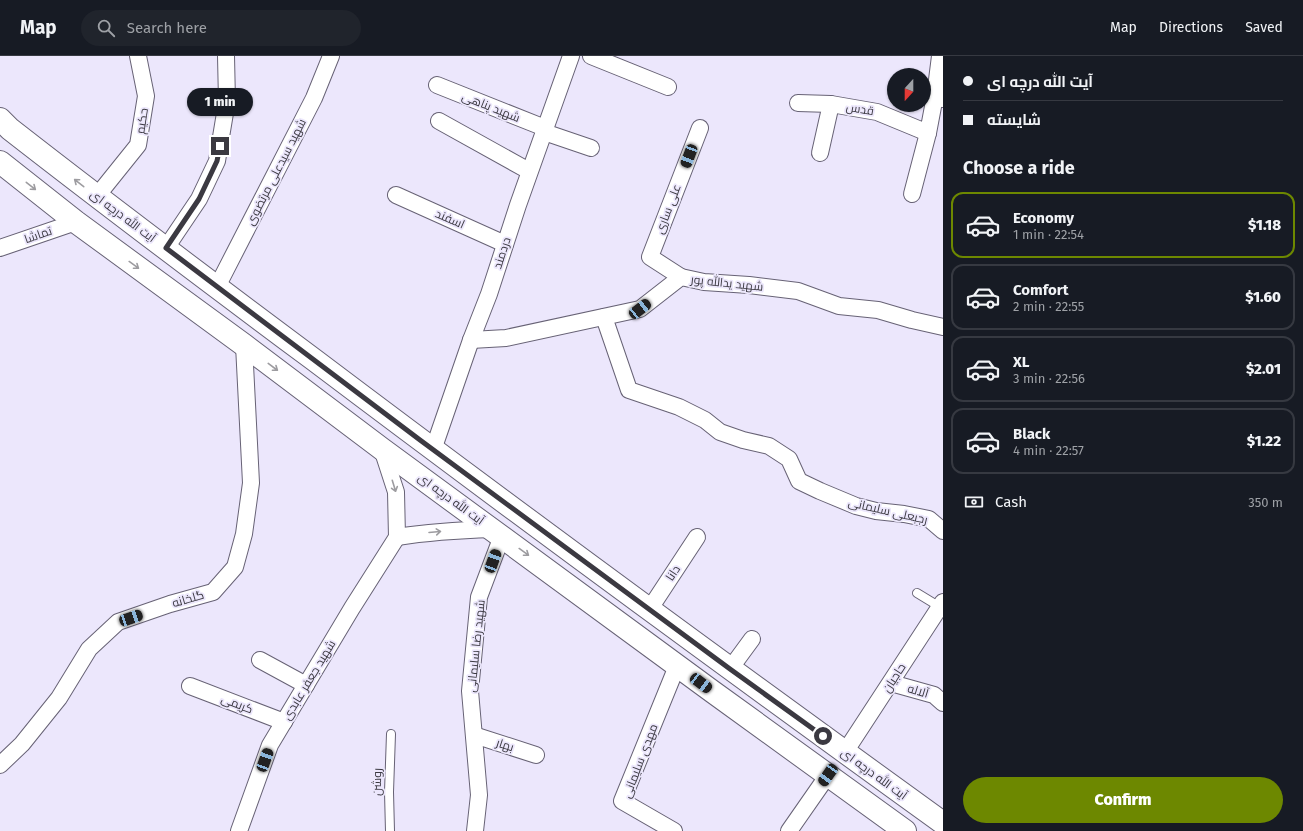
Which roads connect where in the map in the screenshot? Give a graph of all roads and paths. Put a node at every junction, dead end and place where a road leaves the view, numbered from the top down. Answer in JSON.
{"nodes":[{"id":1,"x":138,"y":56,"type":"edge"},
{"id":2,"x":226,"y":56,"type":"edge"},
{"id":3,"x":331,"y":56,"type":"edge"},
{"id":4,"x":571,"y":56,"type":"edge"},
{"id":5,"x":591,"y":56,"type":"edge"},
{"id":6,"x":940,"y":56,"type":"edge"},
{"id":7,"x":437,"y":85,"type":"dead end"},
{"id":8,"x":668,"y":87,"type":"dead end"},
{"id":9,"x":939,"y":97,"type":"edge"},
{"id":10,"x":798,"y":103,"type":"dead end"},
{"id":11,"x":831,"y":104,"type":"junction"},
{"id":12,"x":0,"y":119,"type":"edge"},
{"id":13,"x":440,"y":121,"type":"dead end"},
{"id":14,"x":700,"y":128,"type":"dead end"},
{"id":15,"x":544,"y":130,"type":"junction"},
{"id":16,"x":928,"y":133,"type":"junction"},
{"id":17,"x":591,"y":148,"type":"dead end"},
{"id":18,"x":820,"y":152,"type":"dead end"},
{"id":19,"x":0,"y":162,"type":"edge"},
{"id":20,"x":529,"y":171,"type":"junction"},
{"id":21,"x":912,"y":194,"type":"dead end"},
{"id":22,"x":396,"y":195,"type":"dead end"},
{"id":23,"x":97,"y":196,"type":"junction"},
{"id":24,"x":76,"y":222,"type":"junction"},
{"id":25,"x":505,"y":244,"type":"junction"},
{"id":26,"x":0,"y":248,"type":"edge"},
{"id":27,"x":166,"y":248,"type":"junction"},
{"id":28,"x":681,"y":277,"type":"junction"},
{"id":29,"x":217,"y":287,"type":"junction"},
{"id":30,"x":604,"y":317,"type":"junction"},
{"id":31,"x":943,"y":327,"type":"edge"},
{"id":32,"x":471,"y":340,"type":"junction"},
{"id":33,"x":244,"y":345,"type":"junction"},
{"id":34,"x":382,"y":449,"type":"junction"},
{"id":35,"x":433,"y":450,"type":"junction"},
{"id":36,"x":943,"y":531,"type":"edge"},
{"id":37,"x":497,"y":533,"type":"junction"},
{"id":38,"x":397,"y":537,"type":"junction"},
{"id":39,"x":697,"y":537,"type":"dead end"},
{"id":40,"x":917,"y":593,"type":"dead end"},
{"id":41,"x":942,"y":604,"type":"edge"},
{"id":42,"x":649,"y":610,"type":"junction"},
{"id":43,"x":752,"y":639,"type":"dead end"},
{"id":44,"x":260,"y":660,"type":"dead end"},
{"id":45,"x":677,"y":666,"type":"junction"},
{"id":46,"x":730,"y":669,"type":"junction"},
{"id":47,"x":891,"y":683,"type":"junction"},
{"id":48,"x":306,"y":685,"type":"junction"},
{"id":49,"x":190,"y":686,"type":"dead end"},
{"id":50,"x":713,"y":692,"type":"junction"},
{"id":51,"x":943,"y":703,"type":"edge"},
{"id":52,"x":284,"y":722,"type":"junction"},
{"id":53,"x":391,"y":734,"type":"dead end"},
{"id":54,"x":474,"y":735,"type":"junction"},
{"id":55,"x":845,"y":752,"type":"junction"},
{"id":56,"x":536,"y":755,"type":"dead end"},
{"id":57,"x":0,"y":765,"type":"edge"},
{"id":58,"x":828,"y":775,"type":"junction"},
{"id":59,"x":943,"y":823,"type":"edge"},
{"id":60,"x":239,"y":831,"type":"edge"},
{"id":61,"x":390,"y":831,"type":"edge"},
{"id":62,"x":475,"y":831,"type":"edge"},
{"id":63,"x":674,"y":831,"type":"edge"},
{"id":64,"x":689,"y":831,"type":"edge"},
{"id":65,"x":789,"y":831,"type":"edge"},
{"id":66,"x":905,"y":831,"type":"edge"}],
"edges":[{"from":1,"to":23,"type":"street","name":"حکیم"},
{"from":2,"to":27,"type":"street"},
{"from":3,"to":29,"type":"street","name":"شهید سیدعلی مرتضوی"},
{"from":4,"to":15,"type":"street","name":"دردمند"},
{"from":5,"to":8,"type":"street"},
{"from":6,"to":9,"type":"street"},
{"from":7,"to":15,"type":"street","name":"شهید پناهی"},
{"from":9,"to":16,"type":"street"},
{"from":10,"to":11,"type":"street","name":"قدس"},
{"from":11,"to":16,"type":"street","name":"قدس"},
{"from":11,"to":18,"type":"street"},
{"from":23,"to":12,"type":"main road","name":"آیت الله درچه ای","one_way":true},
{"from":13,"to":20,"type":"street"},
{"from":14,"to":28,"type":"street","name":"علی ساری"},
{"from":15,"to":17,"type":"street","name":"شهید پناهی"},
{"from":15,"to":20,"type":"street","name":"دردمند"},
{"from":16,"to":21,"type":"street"},
{"from":19,"to":24,"type":"main road","name":"آیت الله درچه ای","one_way":true},
{"from":20,"to":25,"type":"street","name":"دردمند"},
{"from":22,"to":25,"type":"street","name":"اسفند"},
{"from":23,"to":27,"type":"main road","name":"آیت الله درچه ای"},
{"from":24,"to":26,"type":"street","name":"تماشا"},
{"from":24,"to":33,"type":"main road","name":"آیت الله درچه ای","one_way":true},
{"from":25,"to":32,"type":"street","name":"دردمند"},
{"from":27,"to":29,"type":"main road","name":"آیت الله درچه ای"},
{"from":28,"to":30,"type":"street","name":"شهید یدالله پور"},
{"from":28,"to":31,"type":"street","name":"شهید یدالله پور"},
{"from":29,"to":35,"type":"main road","name":"آیت الله درچه ای"},
{"from":30,"to":32,"type":"street","name":"شهید یدالله پور"},
{"from":30,"to":36,"type":"street","name":"رجبعلی سلیمانی"},
{"from":32,"to":35,"type":"street","name":"دردمند"},
{"from":33,"to":34,"type":"main road","name":"آیت الله درچه ای","one_way":true},
{"from":33,"to":57,"type":"street","name":"گلخانه"},
{"from":34,"to":37,"type":"main road","name":"آیت الله درچه ای"},
{"from":34,"to":38,"type":"street","one_way":true},
{"from":35,"to":42,"type":"main road","name":"آیت الله درچه ای"},
{"from":38,"to":37,"type":"street","one_way":true},
{"from":37,"to":45,"type":"main road","name":"آیت الله درچه ای","one_way":true},
{"from":37,"to":54,"type":"street","name":"شهید رضا سلیمانی"},
{"from":38,"to":48,"type":"street","name":"شهید جعفر عابدی"},
{"from":39,"to":42,"type":"street","name":"دانا"},
{"from":40,"to":41,"type":"lane"},
{"from":41,"to":47,"type":"street","name":"حاجیان"},
{"from":42,"to":46,"type":"main road","name":"آیت الله درچه ای"},
{"from":43,"to":46,"type":"street"},
{"from":44,"to":48,"type":"street"},
{"from":45,"to":50,"type":"main road","name":"آیت الله درچه ای"},
{"from":45,"to":63,"type":"street","name":"مهدی سلیمانی"},
{"from":46,"to":50,"type":"main road"},
{"from":46,"to":55,"type":"main road","name":"آیت الله درچه ای"},
{"from":47,"to":51,"type":"street","name":"آلاله"},
{"from":47,"to":55,"type":"street","name":"حاجیان"},
{"from":48,"to":52,"type":"street","name":"شهید جعفر عابدی"},
{"from":49,"to":52,"type":"street","name":"کریمی"},
{"from":50,"to":58,"type":"main road","name":"آیت الله درچه ای"},
{"from":52,"to":60,"type":"street","name":"شهید جعفر عابدی"},
{"from":53,"to":61,"type":"lane","name":"روشن"},
{"from":54,"to":56,"type":"street","name":"بهار"},
{"from":54,"to":62,"type":"street","name":"شهید رضا سلیمانی"},
{"from":55,"to":59,"type":"main road","name":"آیت الله درچه ای"},
{"from":58,"to":65,"type":"street"},
{"from":58,"to":66,"type":"main road","name":"آیت الله درچه ای"},
{"from":63,"to":64,"type":"street"}]}
